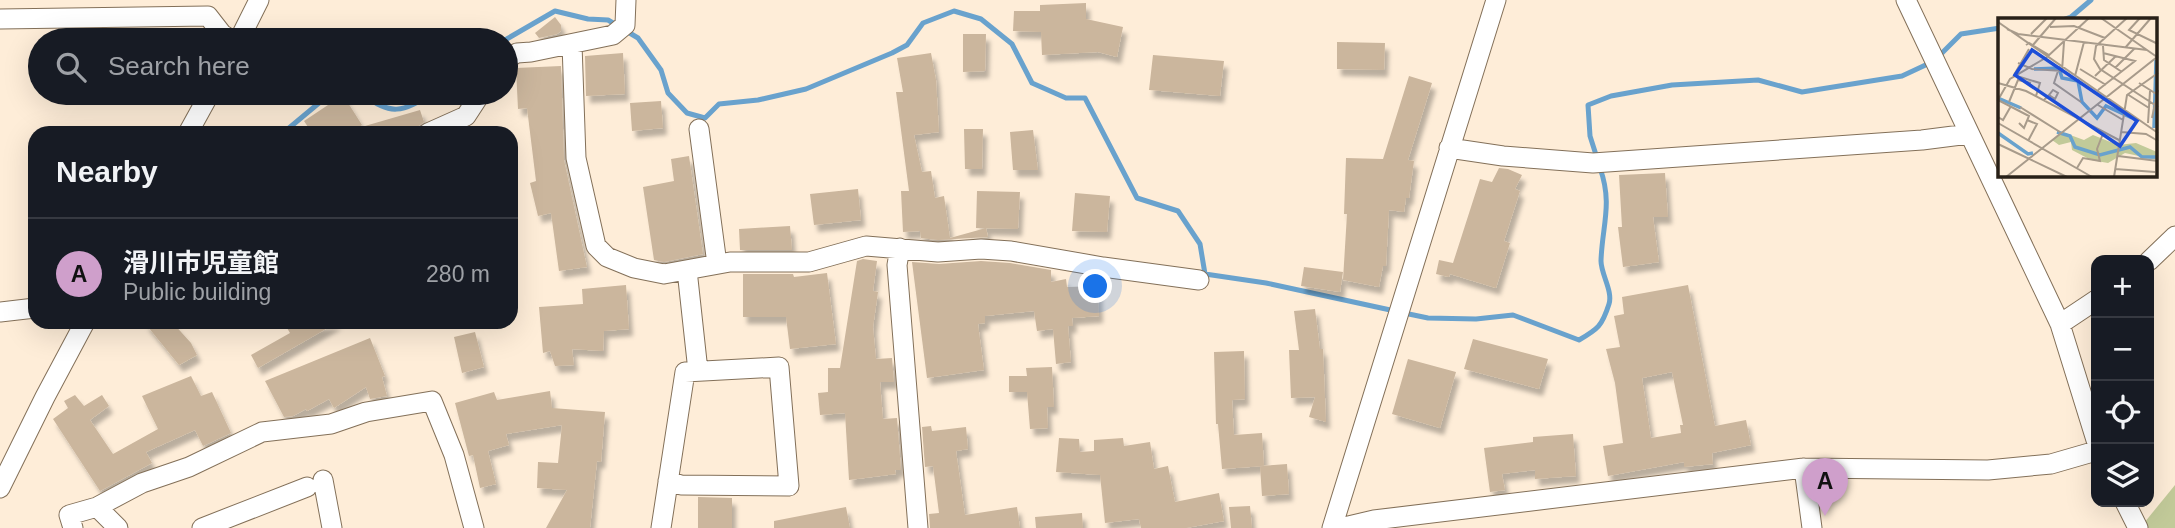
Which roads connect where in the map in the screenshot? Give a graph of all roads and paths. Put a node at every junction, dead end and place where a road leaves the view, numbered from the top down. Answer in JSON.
{"nodes":[{"id":1,"x":259,"y":0,"type":"edge"},
{"id":2,"x":626,"y":0,"type":"edge"},
{"id":3,"x":1496,"y":0,"type":"edge"},
{"id":4,"x":1906,"y":0,"type":"edge"},
{"id":5,"x":0,"y":19,"type":"edge"},
{"id":6,"x":217,"y":28,"type":"edge"},
{"id":7,"x":245,"y":28,"type":"edge"},
{"id":8,"x":572,"y":44,"type":"junction"},
{"id":9,"x":518,"y":53,"type":"edge"},
{"id":10,"x":203,"y":105,"type":"edge"},
{"id":11,"x":473,"y":105,"type":"edge"},
{"id":12,"x":192,"y":126,"type":"edge"},
{"id":13,"x":444,"y":126,"type":"edge"},
{"id":14,"x":699,"y":129,"type":"dead end"},
{"id":15,"x":1969,"y":134,"type":"junction"},
{"id":16,"x":1449,"y":149,"type":"junction"},
{"id":17,"x":2175,"y":236,"type":"edge"},
{"id":18,"x":900,"y":248,"type":"junction"},
{"id":19,"x":2154,"y":256,"type":"edge"},
{"id":20,"x":717,"y":264,"type":"junction"},
{"id":21,"x":687,"y":270,"type":"junction"},
{"id":22,"x":1199,"y":280,"type":"dead end"},
{"id":23,"x":2091,"y":303,"type":"edge"},
{"id":24,"x":28,"y":309,"type":"edge"},
{"id":25,"x":0,"y":312,"type":"edge"},
{"id":26,"x":2060,"y":324,"type":"junction"},
{"id":27,"x":81,"y":329,"type":"edge"},
{"id":28,"x":698,"y":372,"type":"junction"},
{"id":29,"x":2091,"y":424,"type":"edge"},
{"id":30,"x":2091,"y":452,"type":"edge"},
{"id":31,"x":1804,"y":468,"type":"junction"},
{"id":32,"x":668,"y":481,"type":"junction"},
{"id":33,"x":0,"y":488,"type":"edge"},
{"id":34,"x":97,"y":507,"type":"junction"},
{"id":35,"x":2128,"y":507,"type":"edge"},
{"id":36,"x":73,"y":528,"type":"edge"},
{"id":37,"x":118,"y":528,"type":"edge"},
{"id":38,"x":202,"y":528,"type":"edge"},
{"id":39,"x":332,"y":528,"type":"edge"},
{"id":40,"x":474,"y":528,"type":"edge"},
{"id":41,"x":661,"y":528,"type":"edge"},
{"id":42,"x":918,"y":528,"type":"edge"},
{"id":43,"x":1332,"y":528,"type":"edge"},
{"id":44,"x":1340,"y":528,"type":"edge"},
{"id":45,"x":1812,"y":528,"type":"edge"},
{"id":46,"x":2138,"y":528,"type":"edge"}],
"edges":[{"from":1,"to":7,"type":"street"},
{"from":2,"to":8,"type":"street"},
{"from":3,"to":16,"type":"street"},
{"from":4,"to":15,"type":"street"},
{"from":5,"to":6,"type":"street"},
{"from":8,"to":9,"type":"street"},
{"from":8,"to":21,"type":"street"},
{"from":10,"to":12,"type":"street"},
{"from":11,"to":13,"type":"street"},
{"from":14,"to":20,"type":"street"},
{"from":15,"to":16,"type":"street"},
{"from":15,"to":26,"type":"street"},
{"from":16,"to":43,"type":"street"},
{"from":17,"to":19,"type":"street"},
{"from":18,"to":20,"type":"street"},
{"from":18,"to":22,"type":"street"},
{"from":18,"to":42,"type":"street"},
{"from":20,"to":21,"type":"street"},
{"from":21,"to":28,"type":"street"},
{"from":23,"to":26,"type":"street"},
{"from":24,"to":25,"type":"street"},
{"from":26,"to":29,"type":"street"},
{"from":27,"to":33,"type":"street"},
{"from":28,"to":32,"type":"street"},
{"from":28,"to":32,"type":"street"},
{"from":30,"to":31,"type":"street"},
{"from":31,"to":44,"type":"street"},
{"from":31,"to":45,"type":"street"},
{"from":32,"to":41,"type":"street"},
{"from":34,"to":36,"type":"street"},
{"from":34,"to":37,"type":"street"},
{"from":34,"to":40,"type":"street"},
{"from":35,"to":46,"type":"street"},
{"from":38,"to":39,"type":"street"}]}
